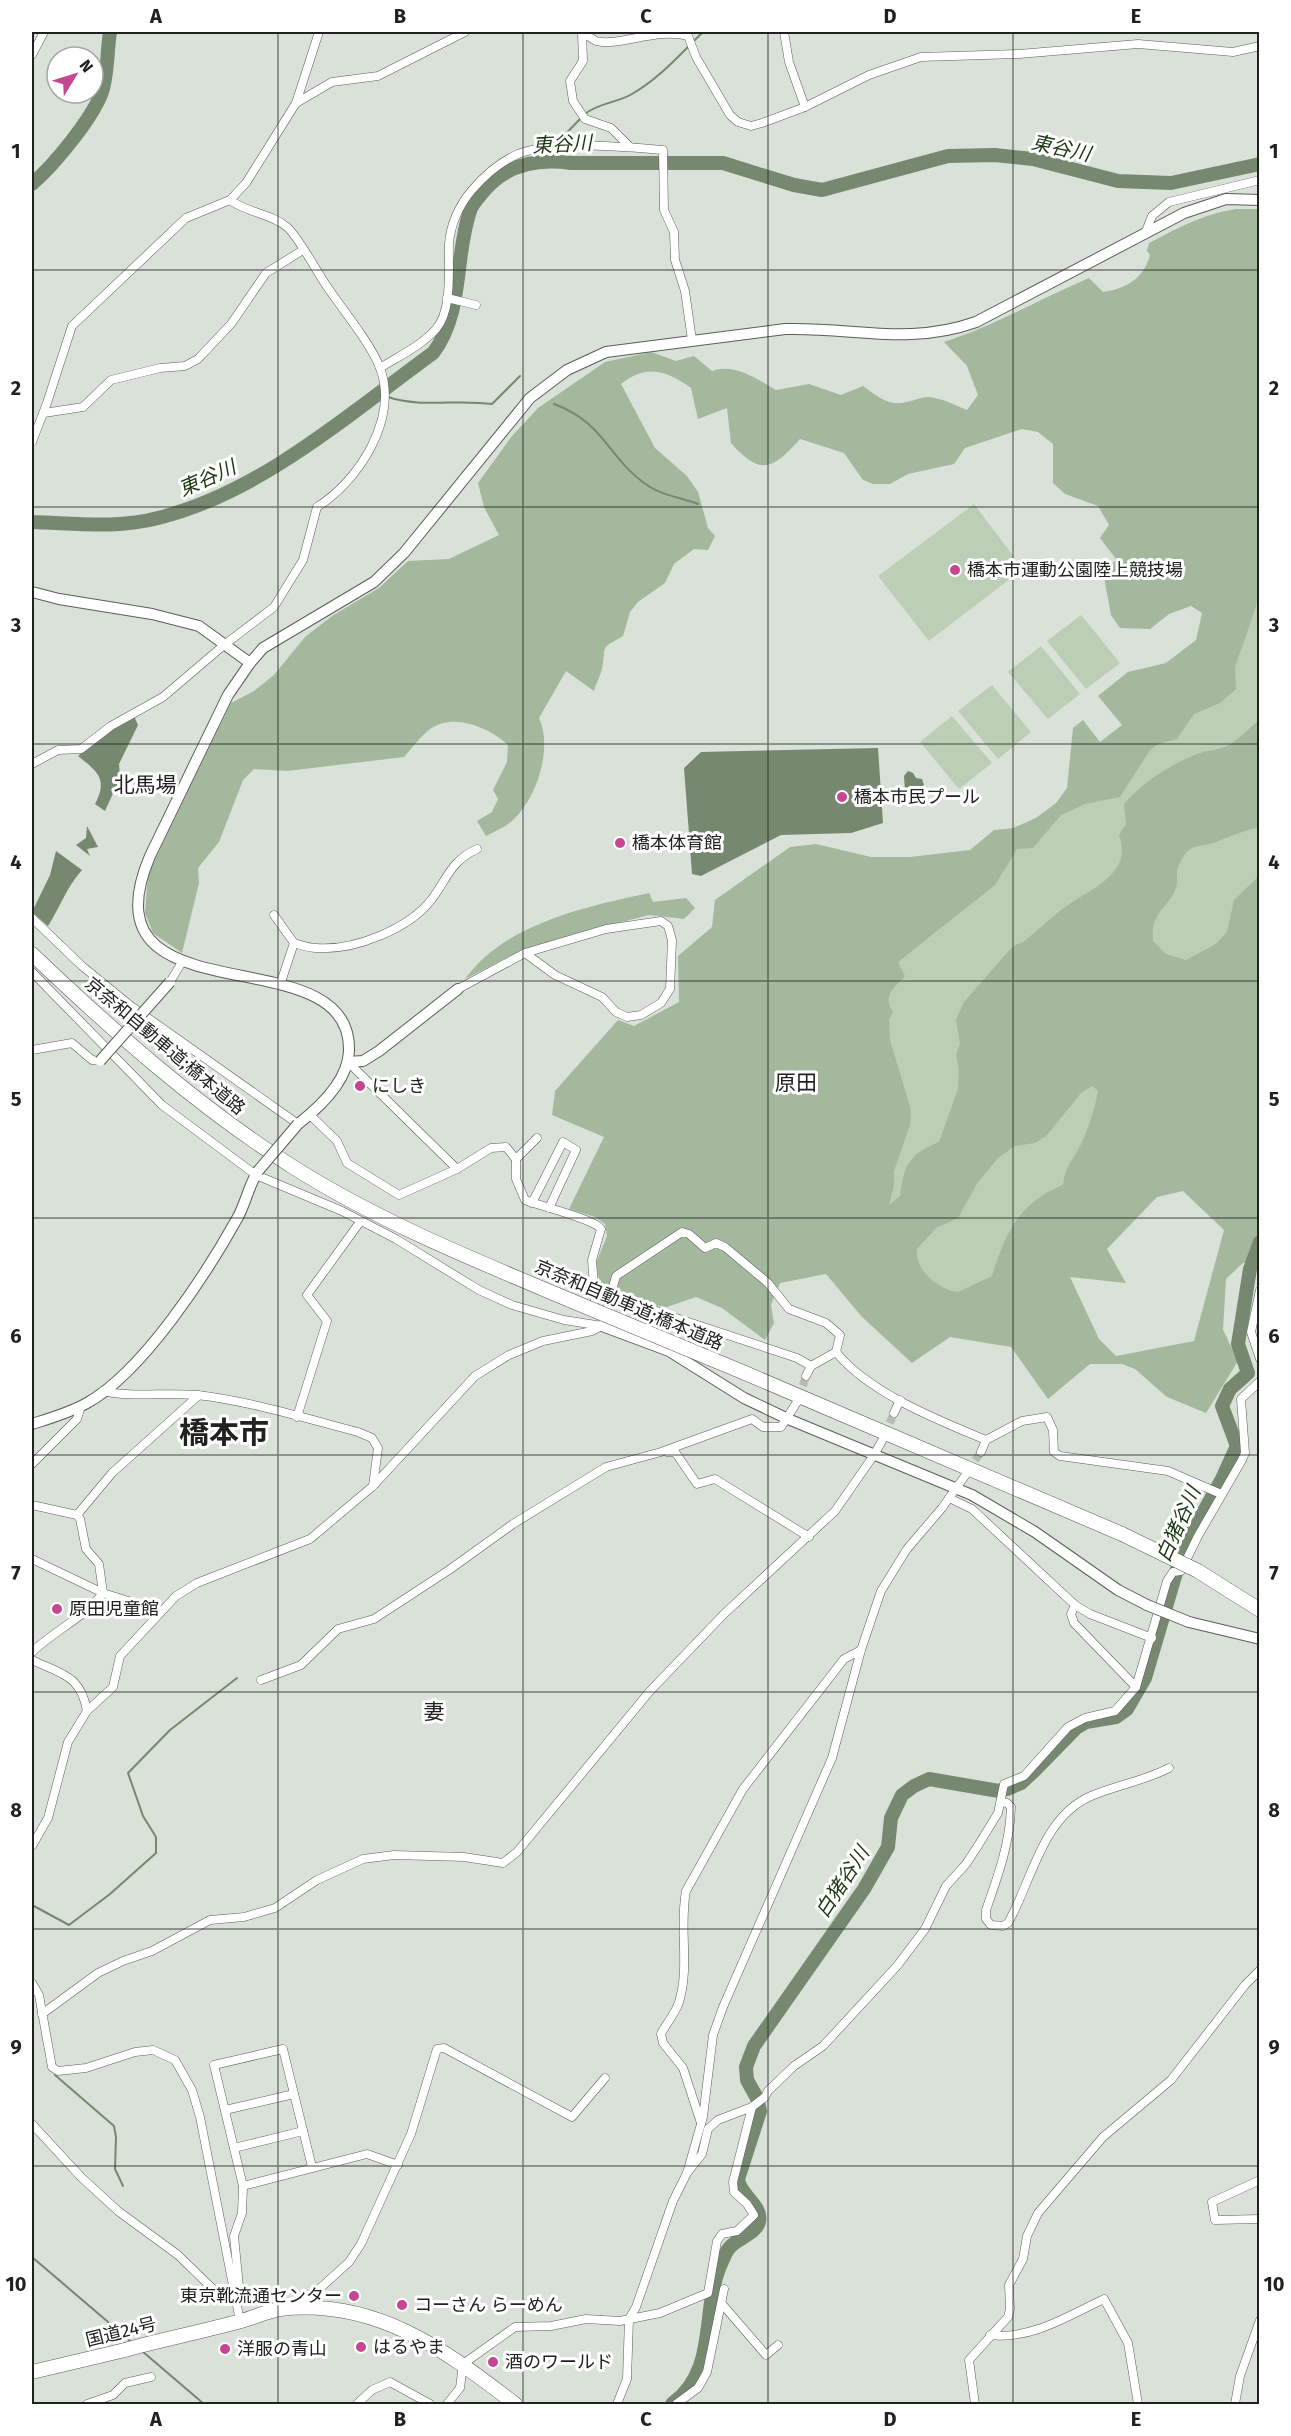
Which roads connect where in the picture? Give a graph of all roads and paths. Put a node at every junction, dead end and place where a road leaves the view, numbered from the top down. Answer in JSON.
{"nodes":[{"id":1,"x":44,"y":32,"type":"edge"},
{"id":2,"x":319,"y":32,"type":"edge"},
{"id":3,"x":465,"y":32,"type":"edge"},
{"id":4,"x":583,"y":32,"type":"edge"},
{"id":5,"x":784,"y":32,"type":"edge"},
{"id":6,"x":1260,"y":46,"type":"edge"},
{"id":7,"x":32,"y":55,"type":"edge"},
{"id":8,"x":297,"y":103,"type":"junction"},
{"id":9,"x":805,"y":107,"type":"junction"},
{"id":10,"x":630,"y":147,"type":"junction"},
{"id":11,"x":1260,"y":180,"type":"edge"},
{"id":12,"x":230,"y":200,"type":"junction"},
{"id":13,"x":1260,"y":200,"type":"edge"},
{"id":14,"x":1145,"y":234,"type":"junction"},
{"id":15,"x":303,"y":250,"type":"junction"},
{"id":16,"x":448,"y":298,"type":"junction"},
{"id":17,"x":476,"y":305,"type":"dead end"},
{"id":18,"x":692,"y":340,"type":"junction"},
{"id":19,"x":380,"y":370,"type":"junction"},
{"id":20,"x":44,"y":413,"type":"junction"},
{"id":21,"x":32,"y":442,"type":"edge"},
{"id":22,"x":32,"y":592,"type":"edge"},
{"id":23,"x":224,"y":645,"type":"junction"},
{"id":24,"x":250,"y":663,"type":"junction"},
{"id":25,"x":32,"y":764,"type":"edge"},
{"id":26,"x":477,"y":849,"type":"dead end"},
{"id":27,"x":274,"y":915,"type":"dead end"},
{"id":28,"x":32,"y":918,"type":"edge"},
{"id":29,"x":294,"y":943,"type":"junction"},
{"id":30,"x":525,"y":953,"type":"junction"},
{"id":31,"x":32,"y":954,"type":"edge"},
{"id":32,"x":182,"y":962,"type":"junction"},
{"id":33,"x":37,"y":969,"type":"edge"},
{"id":34,"x":170,"y":982,"type":"joint"},
{"id":35,"x":280,"y":985,"type":"junction"},
{"id":36,"x":458,"y":989,"type":"joint"},
{"id":37,"x":32,"y":1050,"type":"edge"},
{"id":38,"x":100,"y":1061,"type":"joint"},
{"id":39,"x":348,"y":1062,"type":"junction"},
{"id":40,"x":310,"y":1115,"type":"junction"},
{"id":41,"x":298,"y":1124,"type":"junction"},
{"id":42,"x":537,"y":1138,"type":"dead end"},
{"id":43,"x":516,"y":1159,"type":"junction"},
{"id":44,"x":457,"y":1169,"type":"junction"},
{"id":45,"x":257,"y":1173,"type":"junction"},
{"id":46,"x":532,"y":1203,"type":"junction"},
{"id":47,"x":549,"y":1208,"type":"junction"},
{"id":48,"x":360,"y":1222,"type":"junction"},
{"id":49,"x":610,"y":1290,"type":"junction"},
{"id":50,"x":1260,"y":1290,"type":"edge"},
{"id":51,"x":661,"y":1313,"type":"junction"},
{"id":52,"x":595,"y":1327,"type":"junction"},
{"id":53,"x":645,"y":1340,"type":"junction"},
{"id":54,"x":836,"y":1352,"type":"junction"},
{"id":55,"x":1260,"y":1359,"type":"edge"},
{"id":56,"x":810,"y":1366,"type":"junction"},
{"id":57,"x":806,"y":1377,"type":"tunnel mouth"},
{"id":58,"x":1260,"y":1381,"type":"edge"},
{"id":59,"x":103,"y":1391,"type":"junction"},
{"id":60,"x":199,"y":1395,"type":"junction"},
{"id":61,"x":900,"y":1401,"type":"junction"},
{"id":62,"x":797,"y":1402,"type":"tunnel mouth"},
{"id":63,"x":81,"y":1406,"type":"junction"},
{"id":64,"x":894,"y":1413,"type":"tunnel mouth"},
{"id":65,"x":297,"y":1417,"type":"junction"},
{"id":66,"x":788,"y":1419,"type":"junction"},
{"id":67,"x":32,"y":1424,"type":"edge"},
{"id":68,"x":883,"y":1439,"type":"tunnel mouth"},
{"id":69,"x":986,"y":1440,"type":"junction"},
{"id":70,"x":661,"y":1452,"type":"junction"},
{"id":71,"x":981,"y":1452,"type":"tunnel mouth"},
{"id":72,"x":874,"y":1455,"type":"junction"},
{"id":73,"x":32,"y":1464,"type":"edge"},
{"id":74,"x":967,"y":1473,"type":"tunnel mouth"},
{"id":75,"x":373,"y":1486,"type":"junction"},
{"id":76,"x":956,"y":1488,"type":"junction"},
{"id":77,"x":1221,"y":1494,"type":"junction"},
{"id":78,"x":950,"y":1498,"type":"junction"},
{"id":79,"x":32,"y":1504,"type":"edge"},
{"id":80,"x":77,"y":1515,"type":"junction"},
{"id":81,"x":809,"y":1536,"type":"junction"},
{"id":82,"x":32,"y":1559,"type":"edge"},
{"id":83,"x":103,"y":1593,"type":"junction"},
{"id":84,"x":1075,"y":1605,"type":"junction"},
{"id":85,"x":1260,"y":1610,"type":"edge"},
{"id":86,"x":160,"y":1611,"type":"junction"},
{"id":87,"x":1152,"y":1638,"type":"junction"},
{"id":88,"x":1260,"y":1639,"type":"edge"},
{"id":89,"x":861,"y":1650,"type":"junction"},
{"id":90,"x":32,"y":1652,"type":"edge"},
{"id":91,"x":32,"y":1660,"type":"edge"},
{"id":92,"x":261,"y":1680,"type":"dead end"},
{"id":93,"x":1136,"y":1687,"type":"junction"},
{"id":94,"x":87,"y":1711,"type":"junction"},
{"id":95,"x":1169,"y":1767,"type":"dead end"},
{"id":96,"x":1002,"y":1802,"type":"junction"},
{"id":97,"x":32,"y":1846,"type":"edge"},
{"id":98,"x":1260,"y":1970,"type":"edge"},
{"id":99,"x":32,"y":1983,"type":"edge"},
{"id":100,"x":42,"y":2014,"type":"junction"},
{"id":101,"x":605,"y":2078,"type":"dead end"},
{"id":102,"x":294,"y":2094,"type":"junction"},
{"id":103,"x":757,"y":2104,"type":"junction"},
{"id":104,"x":225,"y":2110,"type":"junction"},
{"id":105,"x":32,"y":2124,"type":"edge"},
{"id":106,"x":701,"y":2124,"type":"junction"},
{"id":107,"x":303,"y":2131,"type":"junction"},
{"id":108,"x":234,"y":2148,"type":"junction"},
{"id":109,"x":398,"y":2165,"type":"junction"},
{"id":110,"x":312,"y":2166,"type":"junction"},
{"id":111,"x":687,"y":2174,"type":"junction"},
{"id":112,"x":1260,"y":2180,"type":"edge"},
{"id":113,"x":243,"y":2186,"type":"junction"},
{"id":114,"x":1260,"y":2219,"type":"edge"},
{"id":115,"x":713,"y":2290,"type":"junction"},
{"id":116,"x":234,"y":2299,"type":"junction"},
{"id":117,"x":722,"y":2304,"type":"junction"},
{"id":118,"x":279,"y":2309,"type":"junction"},
{"id":119,"x":629,"y":2319,"type":"junction"},
{"id":120,"x":1260,"y":2319,"type":"edge"},
{"id":121,"x":240,"y":2321,"type":"junction"},
{"id":122,"x":990,"y":2335,"type":"junction"},
{"id":123,"x":778,"y":2345,"type":"dead end"},
{"id":124,"x":463,"y":2364,"type":"junction"},
{"id":125,"x":32,"y":2372,"type":"edge"},
{"id":126,"x":151,"y":2377,"type":"dead end"},
{"id":127,"x":87,"y":2404,"type":"edge"},
{"id":128,"x":357,"y":2404,"type":"edge"},
{"id":129,"x":430,"y":2404,"type":"edge"},
{"id":130,"x":447,"y":2404,"type":"edge"},
{"id":131,"x":515,"y":2404,"type":"edge"},
{"id":132,"x":617,"y":2404,"type":"edge"},
{"id":133,"x":676,"y":2404,"type":"edge"},
{"id":134,"x":975,"y":2404,"type":"edge"},
{"id":135,"x":1138,"y":2404,"type":"edge"},
{"id":136,"x":1235,"y":2404,"type":"edge"}],
"edges":[{"from":1,"to":7,"type":"street"},
{"from":2,"to":8,"type":"street"},
{"from":3,"to":8,"type":"street"},
{"from":4,"to":9,"type":"street"},
{"from":4,"to":10,"type":"street"},
{"from":5,"to":9,"type":"street"},
{"from":6,"to":9,"type":"street"},
{"from":8,"to":12,"type":"street"},
{"from":10,"to":16,"type":"street"},
{"from":10,"to":18,"type":"street"},
{"from":11,"to":14,"type":"street"},
{"from":12,"to":15,"type":"street"},
{"from":12,"to":20,"type":"street"},
{"from":13,"to":14,"type":"street"},
{"from":14,"to":18,"type":"street"},
{"from":15,"to":19,"type":"street"},
{"from":15,"to":20,"type":"street"},
{"from":16,"to":17,"type":"street"},
{"from":16,"to":19,"type":"street"},
{"from":18,"to":24,"type":"street"},
{"from":19,"to":23,"type":"street"},
{"from":20,"to":21,"type":"street"},
{"from":22,"to":23,"type":"street"},
{"from":23,"to":24,"type":"street"},
{"from":23,"to":25,"type":"street"},
{"from":24,"to":32,"type":"street"},
{"from":26,"to":29,"type":"street"},
{"from":27,"to":29,"type":"street"},
{"from":28,"to":41,"type":"street"},
{"from":29,"to":35,"type":"street"},
{"from":30,"to":30,"type":"street"},
{"from":30,"to":36,"type":"street"},
{"from":31,"to":33,"type":"highway","name":"京奈和自動車道;橋本道路"},
{"from":32,"to":34,"type":"street"},
{"from":32,"to":35,"type":"street"},
{"from":33,"to":45,"type":"street"},
{"from":33,"to":85,"type":"highway","name":"京奈和自動車道;橋本道路","bridge":true},
{"from":34,"to":38,"type":"street","bridge":true},
{"from":35,"to":39,"type":"street"},
{"from":36,"to":39,"type":"street"},
{"from":37,"to":38,"type":"street"},
{"from":39,"to":40,"type":"street"},
{"from":39,"to":44,"type":"street"},
{"from":40,"to":41,"type":"street"},
{"from":40,"to":44,"type":"street"},
{"from":41,"to":45,"type":"street","bridge":true},
{"from":42,"to":43,"type":"street"},
{"from":43,"to":44,"type":"street"},
{"from":43,"to":46,"type":"street"},
{"from":45,"to":48,"type":"street"},
{"from":45,"to":59,"type":"street"},
{"from":46,"to":47,"type":"street"},
{"from":46,"to":47,"type":"street"},
{"from":47,"to":52,"type":"street"},
{"from":48,"to":52,"type":"street"},
{"from":48,"to":65,"type":"street"},
{"from":49,"to":51,"type":"street"},
{"from":49,"to":52,"type":"street"},
{"from":49,"to":54,"type":"street"},
{"from":50,"to":55,"type":"street"},
{"from":51,"to":53,"type":"street"},
{"from":51,"to":56,"type":"street"},
{"from":52,"to":53,"type":"street"},
{"from":52,"to":75,"type":"street"},
{"from":53,"to":66,"type":"street"},
{"from":54,"to":56,"type":"street"},
{"from":54,"to":61,"type":"street"},
{"from":56,"to":57,"type":"street"},
{"from":58,"to":77,"type":"street"},
{"from":59,"to":60,"type":"street"},
{"from":59,"to":63,"type":"street"},
{"from":60,"to":65,"type":"street"},
{"from":60,"to":80,"type":"street"},
{"from":61,"to":64,"type":"street"},
{"from":61,"to":69,"type":"street"},
{"from":62,"to":66,"type":"street"},
{"from":63,"to":67,"type":"street"},
{"from":63,"to":73,"type":"street"},
{"from":65,"to":75,"type":"street"},
{"from":66,"to":70,"type":"street"},
{"from":66,"to":72,"type":"street"},
{"from":68,"to":72,"type":"street"},
{"from":69,"to":71,"type":"street"},
{"from":69,"to":77,"type":"street"},
{"from":70,"to":81,"type":"street"},
{"from":70,"to":92,"type":"street"},
{"from":72,"to":76,"type":"street"},
{"from":72,"to":81,"type":"street"},
{"from":74,"to":76,"type":"street"},
{"from":75,"to":86,"type":"street"},
{"from":76,"to":78,"type":"street"},
{"from":76,"to":88,"type":"street","bridge":true},
{"from":77,"to":87,"type":"street"},
{"from":78,"to":84,"type":"street"},
{"from":78,"to":89,"type":"street"},
{"from":79,"to":80,"type":"street"},
{"from":80,"to":83,"type":"street"},
{"from":81,"to":100,"type":"street"},
{"from":82,"to":83,"type":"street"},
{"from":83,"to":86,"type":"street"},
{"from":83,"to":90,"type":"street"},
{"from":84,"to":87,"type":"street"},
{"from":84,"to":93,"type":"street"},
{"from":86,"to":94,"type":"street"},
{"from":87,"to":93,"type":"street"},
{"from":89,"to":106,"type":"street"},
{"from":89,"to":106,"type":"street"},
{"from":91,"to":94,"type":"street"},
{"from":93,"to":96,"type":"street"},
{"from":94,"to":97,"type":"street"},
{"from":95,"to":96,"type":"street"},
{"from":96,"to":103,"type":"street"},
{"from":98,"to":122,"type":"street"},
{"from":99,"to":100,"type":"street"},
{"from":100,"to":116,"type":"street"},
{"from":101,"to":109,"type":"street"},
{"from":102,"to":104,"type":"street"},
{"from":102,"to":104,"type":"street"},
{"from":102,"to":107,"type":"street"},
{"from":103,"to":111,"type":"street"},
{"from":103,"to":115,"type":"street"},
{"from":104,"to":108,"type":"street"},
{"from":105,"to":116,"type":"street"},
{"from":106,"to":111,"type":"street"},
{"from":107,"to":108,"type":"street"},
{"from":107,"to":110,"type":"street"},
{"from":108,"to":113,"type":"street"},
{"from":109,"to":110,"type":"street"},
{"from":109,"to":118,"type":"street"},
{"from":110,"to":113,"type":"street"},
{"from":111,"to":119,"type":"street"},
{"from":112,"to":114,"type":"street"},
{"from":113,"to":116,"type":"street"},
{"from":115,"to":117,"type":"street"},
{"from":115,"to":119,"type":"street"},
{"from":116,"to":121,"type":"street"},
{"from":117,"to":123,"type":"street"},
{"from":117,"to":133,"type":"street"},
{"from":118,"to":121,"type":"highway","name":"国道24号"},
{"from":118,"to":124,"type":"highway","name":"国道24号"},
{"from":119,"to":124,"type":"street"},
{"from":119,"to":132,"type":"street"},
{"from":120,"to":136,"type":"street"},
{"from":121,"to":125,"type":"highway","name":"国道24号","bridge":true},
{"from":122,"to":134,"type":"street"},
{"from":122,"to":135,"type":"street"},
{"from":124,"to":130,"type":"street"},
{"from":124,"to":131,"type":"highway","name":"国道24号"},
{"from":126,"to":127,"type":"street"},
{"from":128,"to":129,"type":"street"}]}
